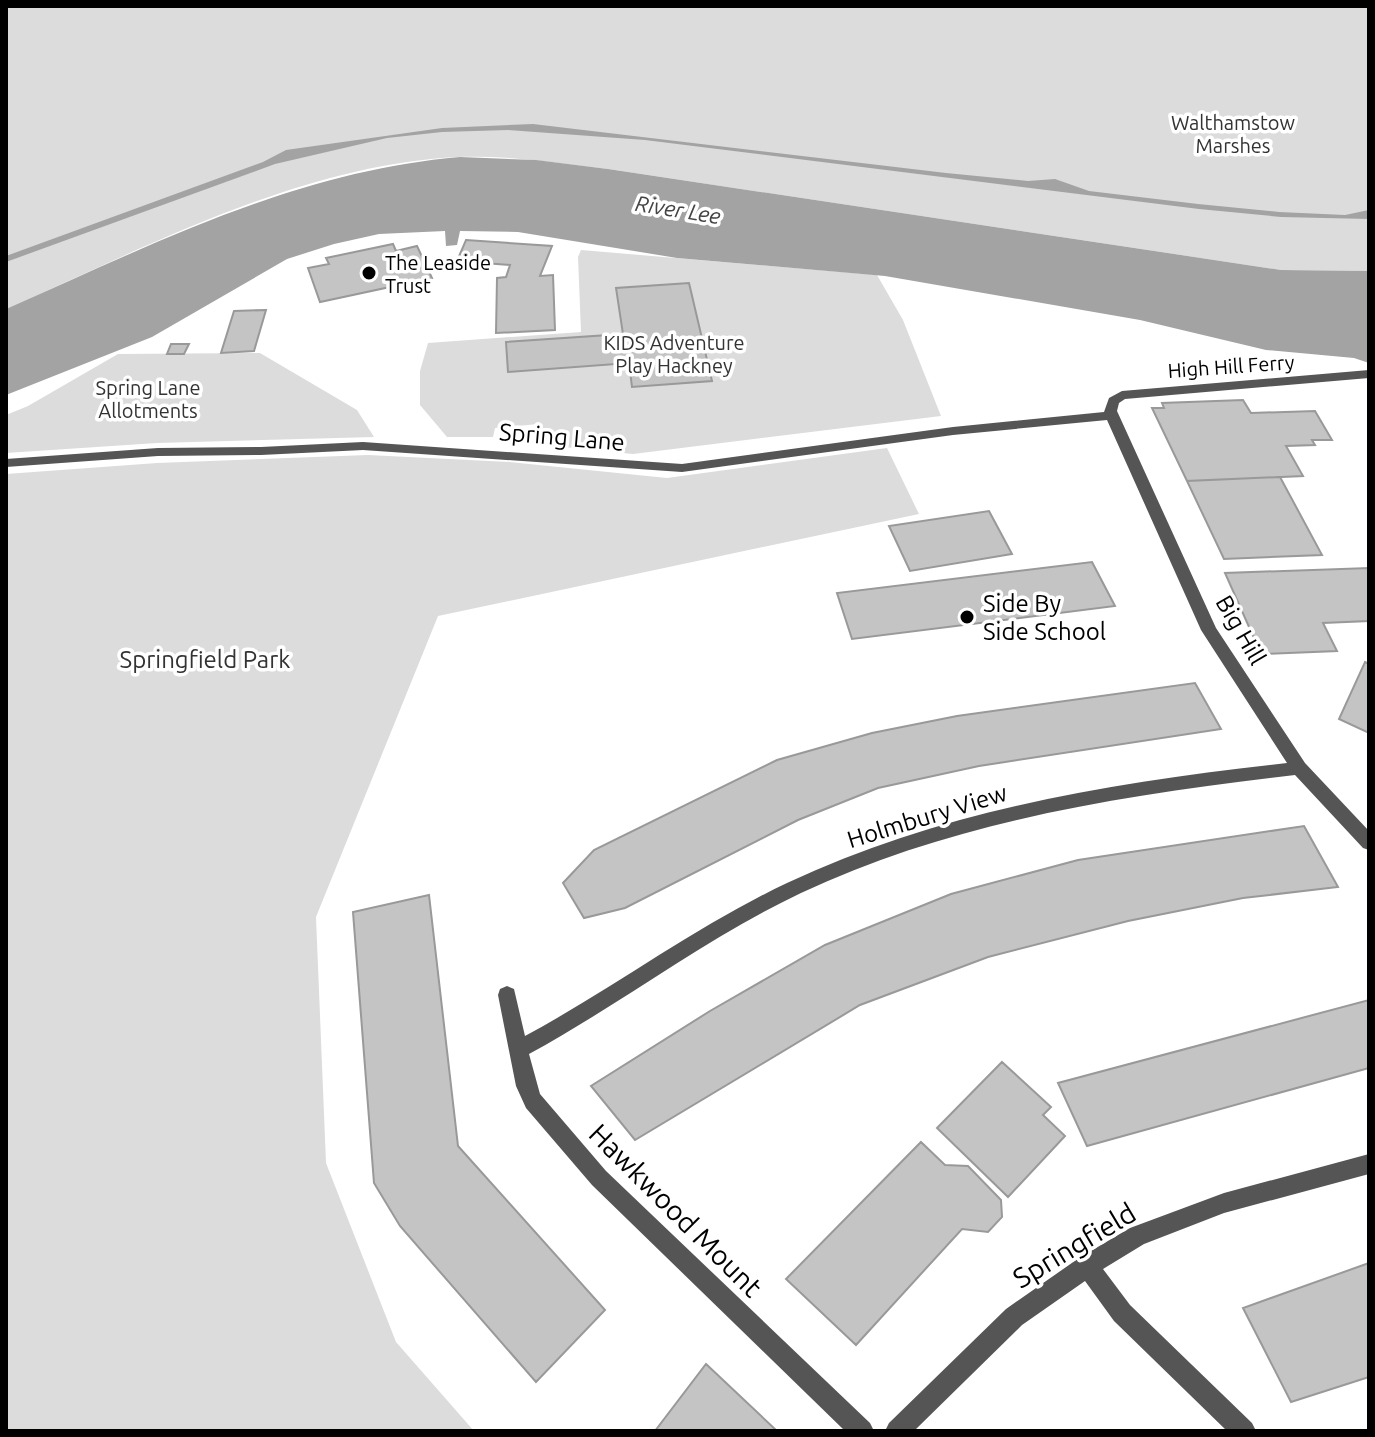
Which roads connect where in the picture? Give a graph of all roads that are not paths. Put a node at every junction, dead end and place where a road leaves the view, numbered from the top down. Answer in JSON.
{"nodes":[{"id":1,"x":1369,"y":374,"type":"edge"},
{"id":2,"x":1111,"y":415,"type":"junction"},
{"id":3,"x":6,"y":463,"type":"edge"},
{"id":4,"x":1299,"y":768,"type":"junction"},
{"id":5,"x":1369,"y":843,"type":"edge"},
{"id":6,"x":507,"y":995,"type":"dead end"},
{"id":7,"x":518,"y":1050,"type":"junction"},
{"id":8,"x":1369,"y":1164,"type":"edge"},
{"id":9,"x":1087,"y":1266,"type":"junction"},
{"id":10,"x":862,"y":1431,"type":"edge"},
{"id":11,"x":897,"y":1431,"type":"edge"},
{"id":12,"x":1244,"y":1431,"type":"edge"}],
"edges":[{"from":1,"to":2,"type":"street","name":"High Hill Ferry"},
{"from":2,"to":3,"type":"street","name":"Spring Lane"},
{"from":2,"to":4,"type":"street","name":"Big Hill"},
{"from":4,"to":5,"type":"street","name":"Big Hill"},
{"from":4,"to":7,"type":"street","name":"Holmbury View"},
{"from":6,"to":7,"type":"street","name":"Hawkwood Mount"},
{"from":7,"to":10,"type":"street","name":"Hawkwood Mount"},
{"from":8,"to":9,"type":"street","name":"Springfield"},
{"from":9,"to":11,"type":"street","name":"Springfield"},
{"from":9,"to":12,"type":"street"}]}
